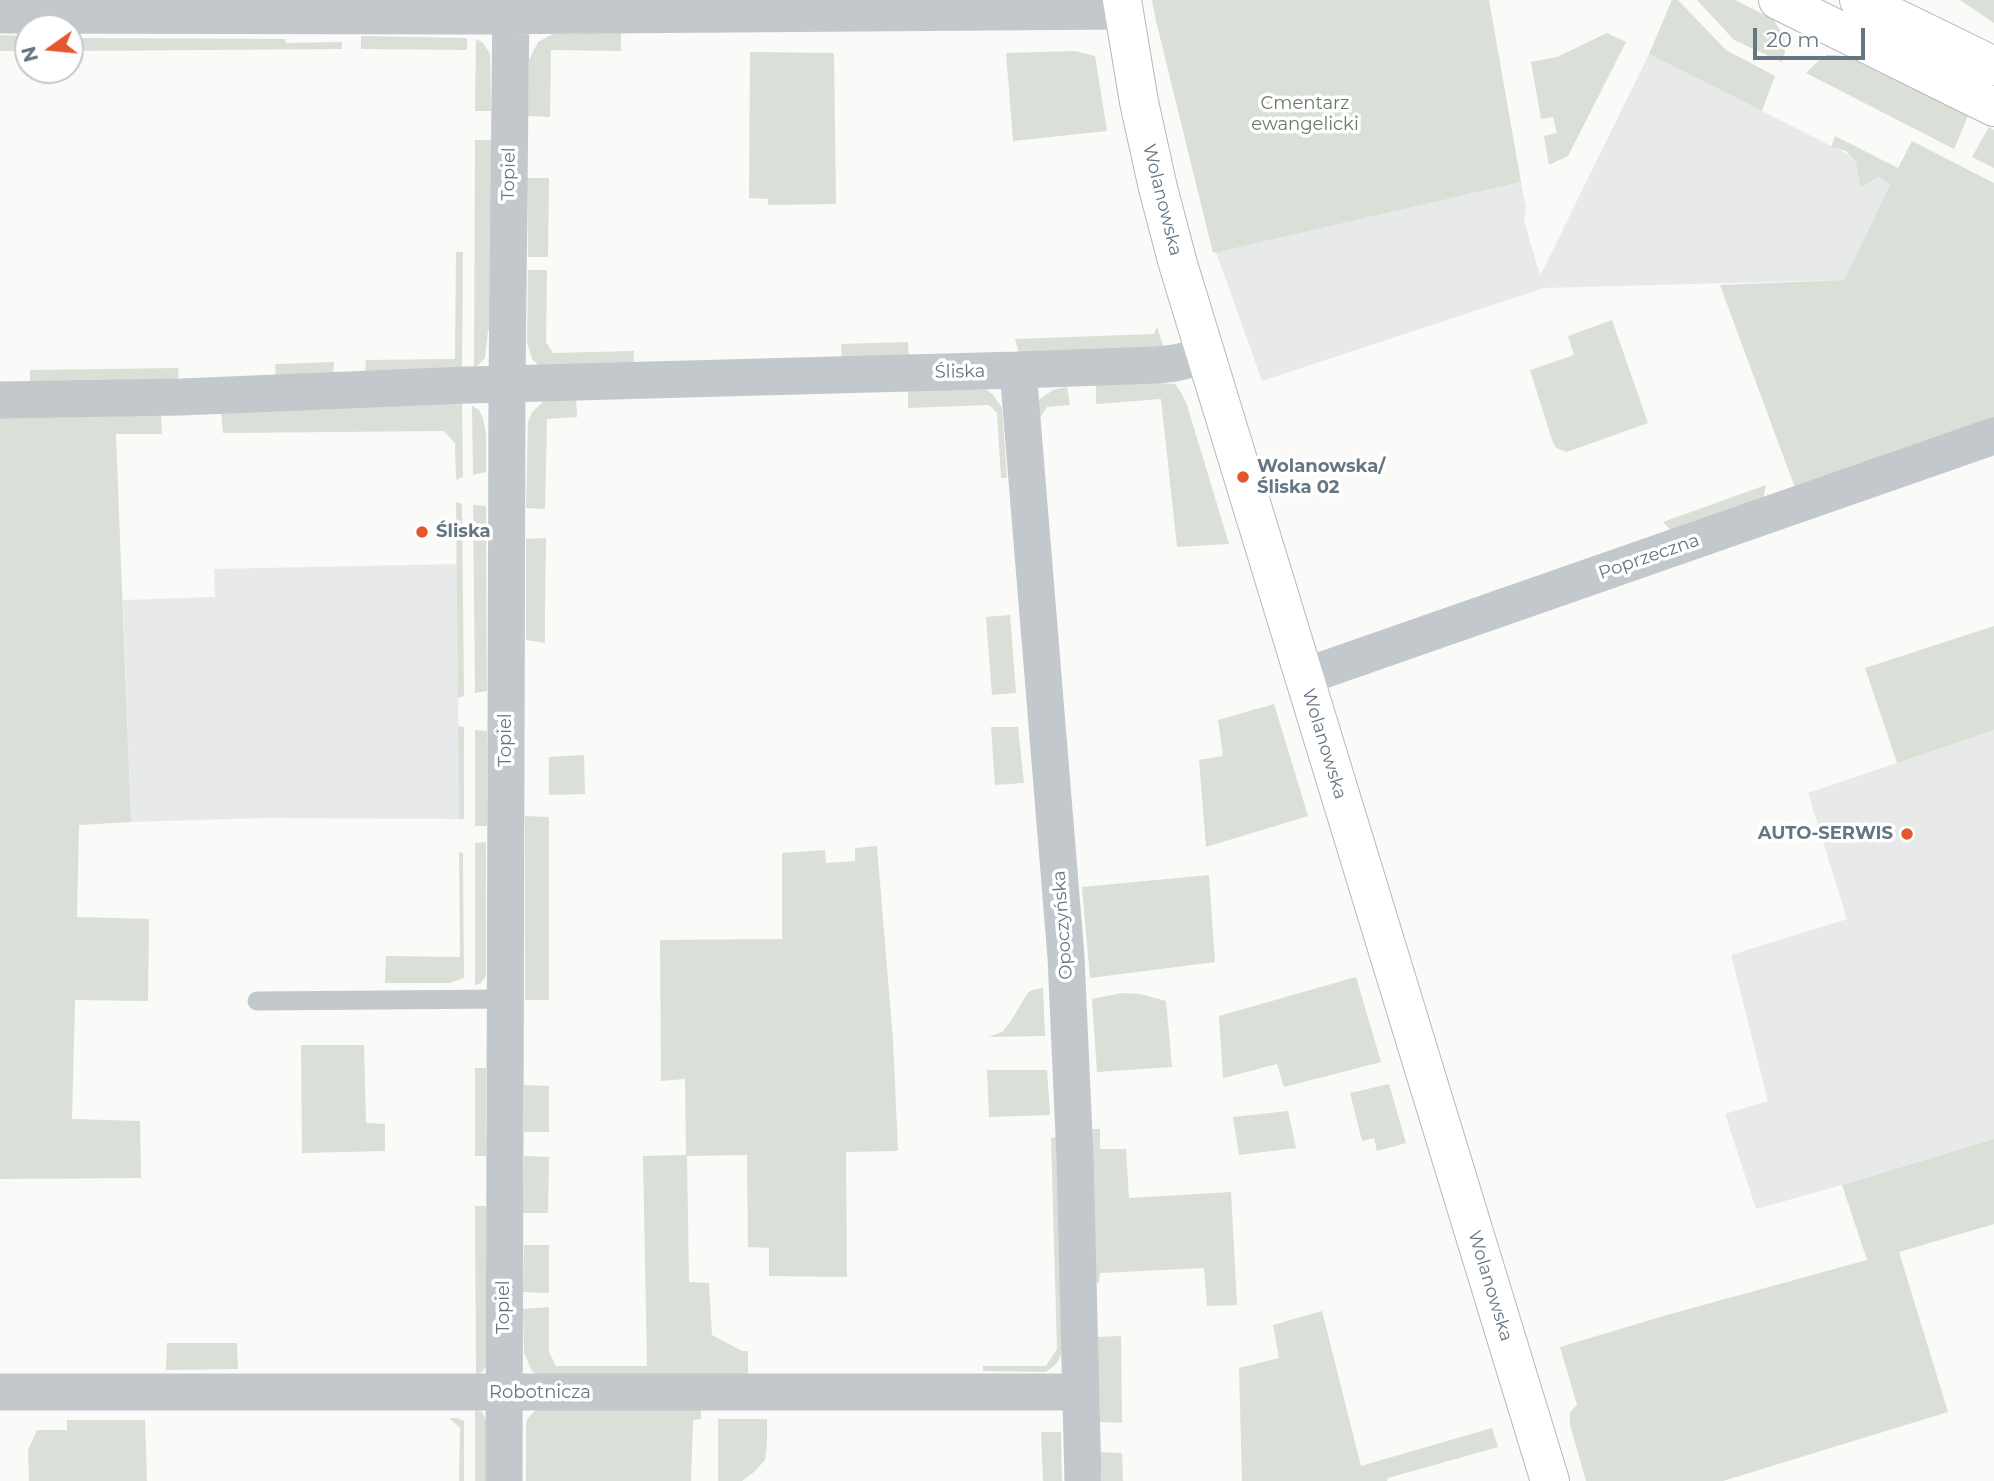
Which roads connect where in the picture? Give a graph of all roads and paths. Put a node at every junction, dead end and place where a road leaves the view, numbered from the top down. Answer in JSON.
{"nodes":[{"id":1,"x":1778,"y":0,"type":"edge"},
{"id":2,"x":1859,"y":0,"type":"edge"},
{"id":3,"x":1123,"y":6,"type":"edge"},
{"id":4,"x":511,"y":8,"type":"edge"},
{"id":5,"x":0,"y":15,"type":"edge"},
{"id":6,"x":1994,"y":66,"type":"edge"},
{"id":7,"x":1994,"y":107,"type":"edge"},
{"id":8,"x":1205,"y":356,"type":"junction"},
{"id":9,"x":1018,"y":370,"type":"junction"},
{"id":10,"x":507,"y":384,"type":"junction"},
{"id":11,"x":0,"y":400,"type":"edge"},
{"id":12,"x":1994,"y":436,"type":"edge"},
{"id":13,"x":1303,"y":677,"type":"junction"},
{"id":14,"x":505,"y":999,"type":"junction"},
{"id":15,"x":257,"y":1001,"type":"dead end"},
{"id":16,"x":0,"y":1392,"type":"edge"},
{"id":17,"x":1081,"y":1392,"type":"junction"},
{"id":18,"x":504,"y":1393,"type":"junction"},
{"id":19,"x":504,"y":1481,"type":"edge"},
{"id":20,"x":1083,"y":1481,"type":"edge"},
{"id":21,"x":1550,"y":1481,"type":"edge"}],
"edges":[{"from":1,"to":7,"type":"street"},
{"from":2,"to":6,"type":"street"},
{"from":3,"to":4,"type":"street"},
{"from":3,"to":8,"type":"street","name":"Wolanowska"},
{"from":4,"to":5,"type":"street"},
{"from":4,"to":10,"type":"street","name":"Topiel"},
{"from":8,"to":9,"type":"street","name":"Śliska"},
{"from":8,"to":13,"type":"street","name":"Wolanowska"},
{"from":9,"to":10,"type":"street","name":"Śliska"},
{"from":9,"to":17,"type":"street","name":"Opoczyńska"},
{"from":10,"to":11,"type":"street","name":"Śliska"},
{"from":10,"to":14,"type":"street","name":"Topiel"},
{"from":12,"to":13,"type":"street","name":"Poprzeczna"},
{"from":13,"to":21,"type":"street","name":"Wolanowska"},
{"from":14,"to":15,"type":"lane"},
{"from":14,"to":18,"type":"street","name":"Topiel"},
{"from":16,"to":18,"type":"street","name":"Robotnicza"},
{"from":17,"to":18,"type":"street","name":"Robotnicza"},
{"from":17,"to":20,"type":"street","name":"Opoczyńska"},
{"from":18,"to":19,"type":"street","name":"Topiel"}]}
